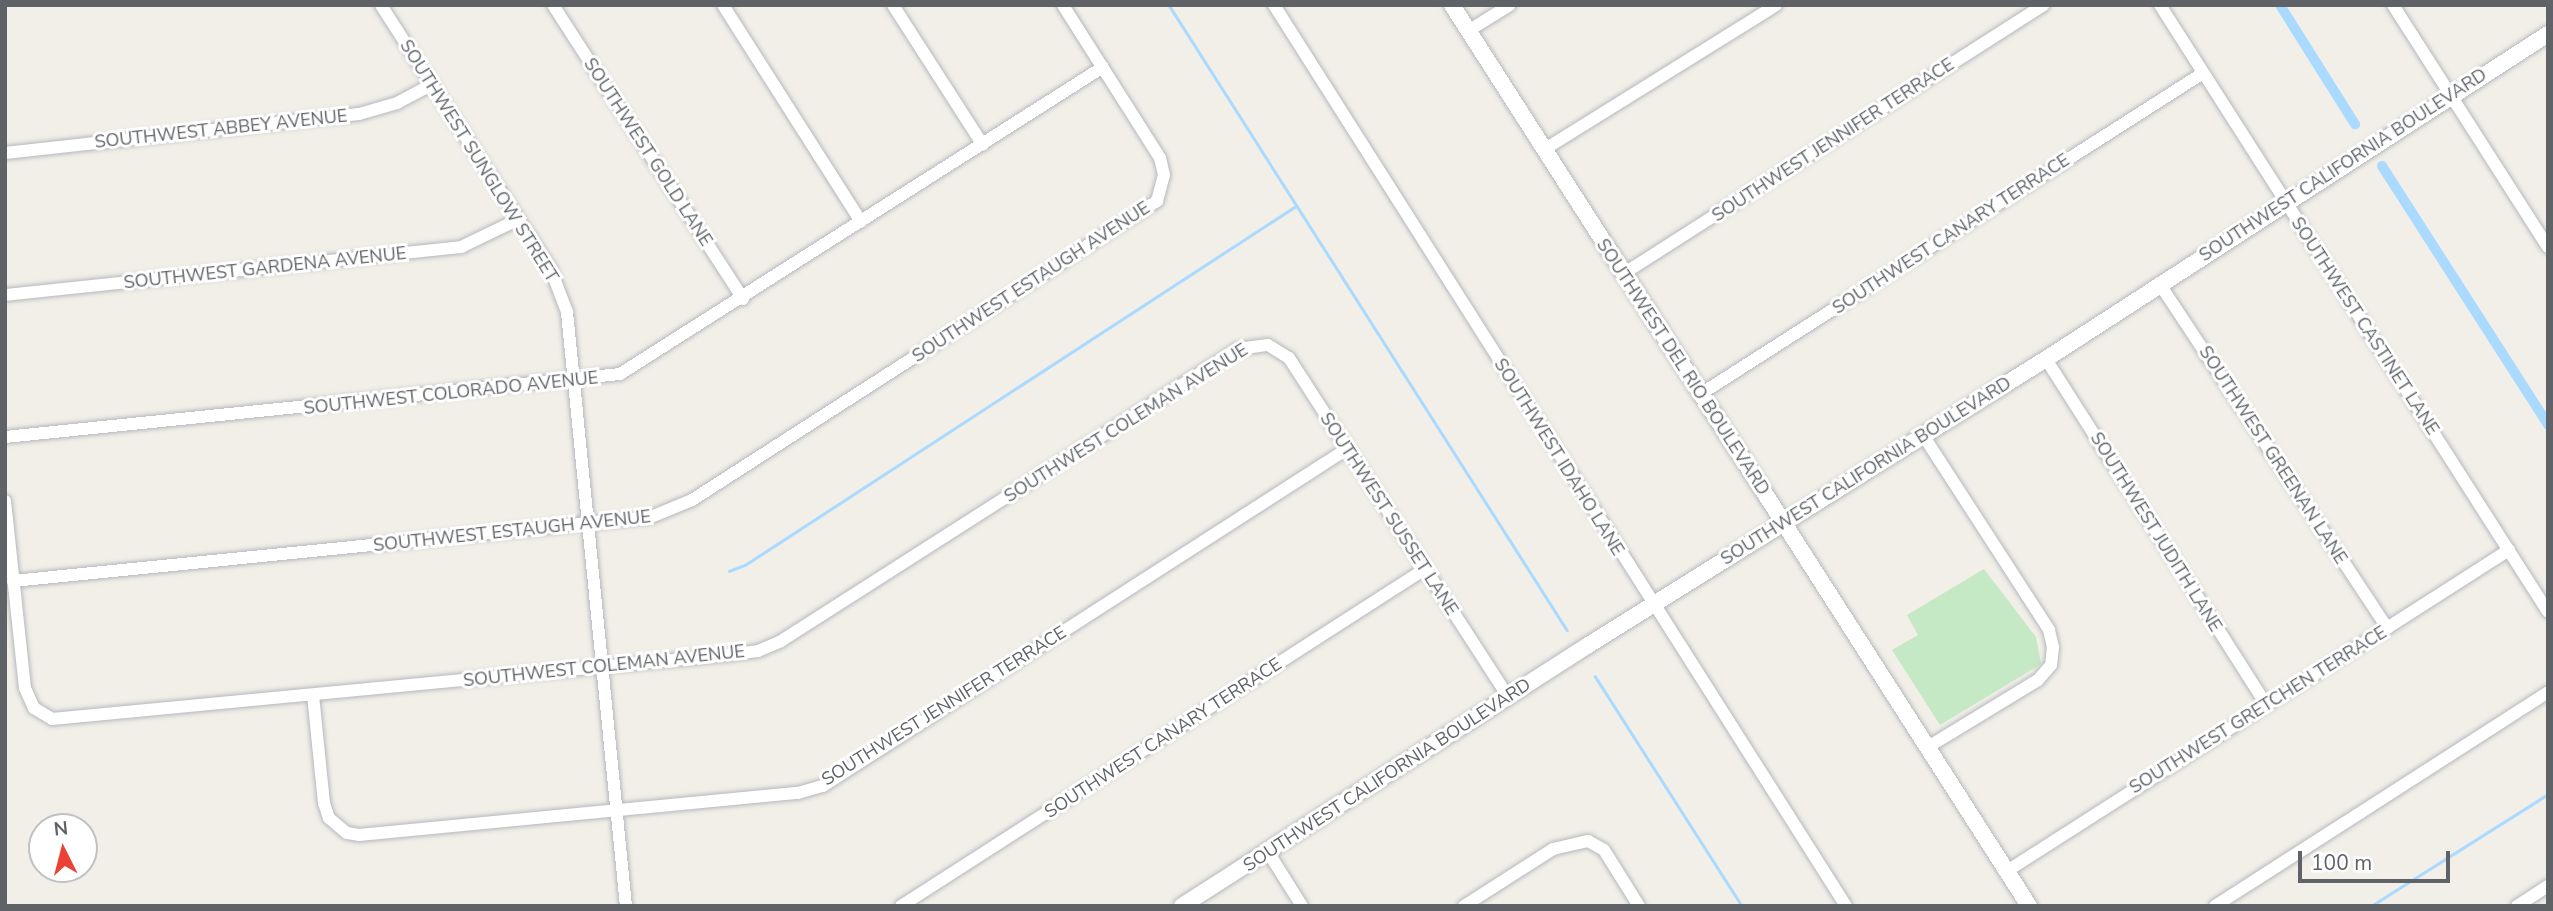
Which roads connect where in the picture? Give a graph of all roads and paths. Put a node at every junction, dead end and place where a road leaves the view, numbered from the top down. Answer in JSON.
{"nodes":[{"id":1,"x":381,"y":5,"type":"edge"},
{"id":2,"x":553,"y":5,"type":"edge"},
{"id":3,"x":723,"y":5,"type":"edge"},
{"id":4,"x":893,"y":5,"type":"edge"},
{"id":5,"x":1063,"y":5,"type":"edge"},
{"id":6,"x":1274,"y":5,"type":"edge"},
{"id":7,"x":1451,"y":5,"type":"edge"},
{"id":8,"x":1510,"y":5,"type":"edge"},
{"id":9,"x":1776,"y":5,"type":"edge"},
{"id":10,"x":2043,"y":5,"type":"edge"},
{"id":11,"x":2160,"y":5,"type":"edge"},
{"id":12,"x":2393,"y":5,"type":"edge"},
{"id":13,"x":1468,"y":32,"type":"junction"},
{"id":14,"x":2548,"y":34,"type":"edge"},
{"id":15,"x":1103,"y":68,"type":"junction"},
{"id":16,"x":2203,"y":73,"type":"junction"},
{"id":17,"x":431,"y":85,"type":"junction"},
{"id":18,"x":2451,"y":96,"type":"junction"},
{"id":19,"x":983,"y":145,"type":"junction"},
{"id":20,"x":1545,"y":149,"type":"junction"},
{"id":21,"x":5,"y":153,"type":"edge"},
{"id":22,"x":2286,"y":202,"type":"junction"},
{"id":23,"x":519,"y":219,"type":"junction"},
{"id":24,"x":861,"y":222,"type":"junction"},
{"id":25,"x":2548,"y":247,"type":"edge"},
{"id":26,"x":1623,"y":274,"type":"junction"},
{"id":27,"x":2158,"y":283,"type":"junction"},
{"id":28,"x":5,"y":295,"type":"edge"},
{"id":29,"x":743,"y":299,"type":"junction"},
{"id":30,"x":1260,"y":344,"type":"joint"},
{"id":31,"x":2046,"y":359,"type":"junction"},
{"id":32,"x":575,"y":380,"type":"junction"},
{"id":33,"x":1699,"y":395,"type":"junction"},
{"id":34,"x":1923,"y":435,"type":"junction"},
{"id":35,"x":5,"y":437,"type":"edge"},
{"id":36,"x":1347,"y":449,"type":"junction"},
{"id":37,"x":5,"y":501,"type":"edge"},
{"id":38,"x":1782,"y":522,"type":"junction"},
{"id":39,"x":590,"y":524,"type":"junction"},
{"id":40,"x":2509,"y":550,"type":"junction"},
{"id":41,"x":1425,"y":569,"type":"junction"},
{"id":42,"x":13,"y":581,"type":"junction"},
{"id":43,"x":1653,"y":606,"type":"junction"},
{"id":44,"x":2548,"y":612,"type":"edge"},
{"id":45,"x":2387,"y":628,"type":"junction"},
{"id":46,"x":603,"y":667,"type":"junction"},
{"id":47,"x":2548,"y":692,"type":"edge"},
{"id":48,"x":313,"y":695,"type":"junction"},
{"id":49,"x":1508,"y":697,"type":"junction"},
{"id":50,"x":2266,"y":704,"type":"junction"},
{"id":51,"x":1928,"y":747,"type":"junction"},
{"id":52,"x":617,"y":809,"type":"junction"},
{"id":53,"x":1268,"y":852,"type":"junction"},
{"id":54,"x":2007,"y":871,"type":"junction"},
{"id":55,"x":2548,"y":886,"type":"edge"},
{"id":56,"x":626,"y":906,"type":"edge"},
{"id":57,"x":901,"y":906,"type":"edge"},
{"id":58,"x":1182,"y":906,"type":"edge"},
{"id":59,"x":1302,"y":906,"type":"edge"},
{"id":60,"x":1464,"y":906,"type":"edge"},
{"id":61,"x":1639,"y":906,"type":"edge"},
{"id":62,"x":1846,"y":906,"type":"edge"},
{"id":63,"x":2029,"y":906,"type":"edge"},
{"id":64,"x":2215,"y":906,"type":"edge"},
{"id":65,"x":2517,"y":906,"type":"edge"}],
"edges":[{"from":1,"to":17,"type":"street","name":"SOUTHWEST SUNGLOW STREET"},
{"from":2,"to":29,"type":"street","name":"SOUTHWEST GOLD LANE"},
{"from":3,"to":24,"type":"street"},
{"from":4,"to":19,"type":"street"},
{"from":5,"to":15,"type":"street"},
{"from":6,"to":43,"type":"street","name":"SOUTHWEST IDAHO LANE"},
{"from":7,"to":13,"type":"street","name":"SOUTHWEST DEL RIO BOULEVARD"},
{"from":8,"to":13,"type":"street"},
{"from":9,"to":20,"type":"street"},
{"from":10,"to":26,"type":"street","name":"SOUTHWEST JENNIFER TERRACE"},
{"from":11,"to":16,"type":"street","name":"SOUTHWEST CASTINET LANE"},
{"from":12,"to":18,"type":"street"},
{"from":13,"to":20,"type":"street","name":"SOUTHWEST DEL RIO BOULEVARD"},
{"from":14,"to":18,"type":"street","name":"SOUTHWEST CALIFORNIA BOULEVARD"},
{"from":15,"to":19,"type":"street","name":"SOUTHWEST COLORADO AVENUE"},
{"from":15,"to":39,"type":"street","name":"SOUTHWEST ESTAUGH AVENUE"},
{"from":16,"to":22,"type":"street","name":"SOUTHWEST CASTINET LANE"},
{"from":16,"to":33,"type":"street","name":"SOUTHWEST CANARY TERRACE"},
{"from":17,"to":21,"type":"street","name":"SOUTHWEST ABBEY AVENUE"},
{"from":17,"to":23,"type":"street","name":"SOUTHWEST SUNGLOW STREET"},
{"from":18,"to":22,"type":"street","name":"SOUTHWEST CALIFORNIA BOULEVARD"},
{"from":18,"to":25,"type":"street"},
{"from":19,"to":24,"type":"street","name":"SOUTHWEST COLORADO AVENUE"},
{"from":20,"to":26,"type":"street","name":"SOUTHWEST DEL RIO BOULEVARD"},
{"from":22,"to":27,"type":"street","name":"SOUTHWEST CALIFORNIA BOULEVARD"},
{"from":22,"to":40,"type":"street","name":"SOUTHWEST CASTINET LANE"},
{"from":23,"to":28,"type":"street","name":"SOUTHWEST GARDENA AVENUE"},
{"from":23,"to":32,"type":"street","name":"SOUTHWEST SUNGLOW STREET"},
{"from":24,"to":29,"type":"street","name":"SOUTHWEST COLORADO AVENUE"},
{"from":26,"to":33,"type":"street","name":"SOUTHWEST DEL RIO BOULEVARD"},
{"from":27,"to":31,"type":"street","name":"SOUTHWEST CALIFORNIA BOULEVARD"},
{"from":27,"to":45,"type":"street","name":"SOUTHWEST GREENAN LANE"},
{"from":29,"to":32,"type":"street","name":"SOUTHWEST COLORADO AVENUE"},
{"from":30,"to":36,"type":"street","name":"SOUTHWEST SUSSET LANE"},
{"from":30,"to":46,"type":"street","name":"SOUTHWEST COLEMAN AVENUE"},
{"from":31,"to":34,"type":"street","name":"SOUTHWEST CALIFORNIA BOULEVARD"},
{"from":31,"to":50,"type":"street","name":"SOUTHWEST JUDITH LANE"},
{"from":32,"to":35,"type":"street","name":"SOUTHWEST COLORADO AVENUE"},
{"from":32,"to":39,"type":"street","name":"SOUTHWEST SUNGLOW STREET"},
{"from":33,"to":38,"type":"street","name":"SOUTHWEST DEL RIO BOULEVARD"},
{"from":34,"to":38,"type":"street","name":"SOUTHWEST CALIFORNIA BOULEVARD"},
{"from":34,"to":51,"type":"street"},
{"from":36,"to":41,"type":"street","name":"SOUTHWEST SUSSET LANE"},
{"from":36,"to":52,"type":"street","name":"SOUTHWEST JENNIFER TERRACE"},
{"from":37,"to":42,"type":"street"},
{"from":38,"to":43,"type":"street","name":"SOUTHWEST CALIFORNIA BOULEVARD"},
{"from":38,"to":51,"type":"street","name":"SOUTHWEST DEL RIO BOULEVARD"},
{"from":39,"to":42,"type":"street","name":"SOUTHWEST ESTAUGH AVENUE"},
{"from":39,"to":46,"type":"street","name":"SOUTHWEST SUNGLOW STREET"},
{"from":40,"to":44,"type":"street","name":"SOUTHWEST CASTINET LANE"},
{"from":40,"to":45,"type":"street","name":"SOUTHWEST GRETCHEN TERRACE"},
{"from":41,"to":49,"type":"street","name":"SOUTHWEST SUSSET LANE"},
{"from":41,"to":57,"type":"street","name":"SOUTHWEST CANARY TERRACE"},
{"from":42,"to":48,"type":"street","name":"SOUTHWEST COLEMAN AVENUE"},
{"from":43,"to":49,"type":"street","name":"SOUTHWEST CALIFORNIA BOULEVARD"},
{"from":43,"to":62,"type":"street","name":"SOUTHWEST IDAHO LANE"},
{"from":45,"to":50,"type":"street","name":"SOUTHWEST GRETCHEN TERRACE"},
{"from":46,"to":48,"type":"street","name":"SOUTHWEST COLEMAN AVENUE"},
{"from":46,"to":52,"type":"street","name":"SOUTHWEST SUNGLOW STREET"},
{"from":47,"to":64,"type":"street"},
{"from":48,"to":52,"type":"street","name":"SOUTHWEST JENNIFER TERRACE"},
{"from":49,"to":53,"type":"street","name":"SOUTHWEST CALIFORNIA BOULEVARD"},
{"from":50,"to":54,"type":"street","name":"SOUTHWEST GRETCHEN TERRACE"},
{"from":51,"to":54,"type":"street","name":"SOUTHWEST DEL RIO BOULEVARD"},
{"from":52,"to":56,"type":"street","name":"SOUTHWEST SUNGLOW STREET"},
{"from":53,"to":58,"type":"street","name":"SOUTHWEST CALIFORNIA BOULEVARD"},
{"from":53,"to":59,"type":"street"},
{"from":54,"to":63,"type":"street","name":"SOUTHWEST DEL RIO BOULEVARD"},
{"from":55,"to":65,"type":"street"},
{"from":60,"to":61,"type":"street"}]}
